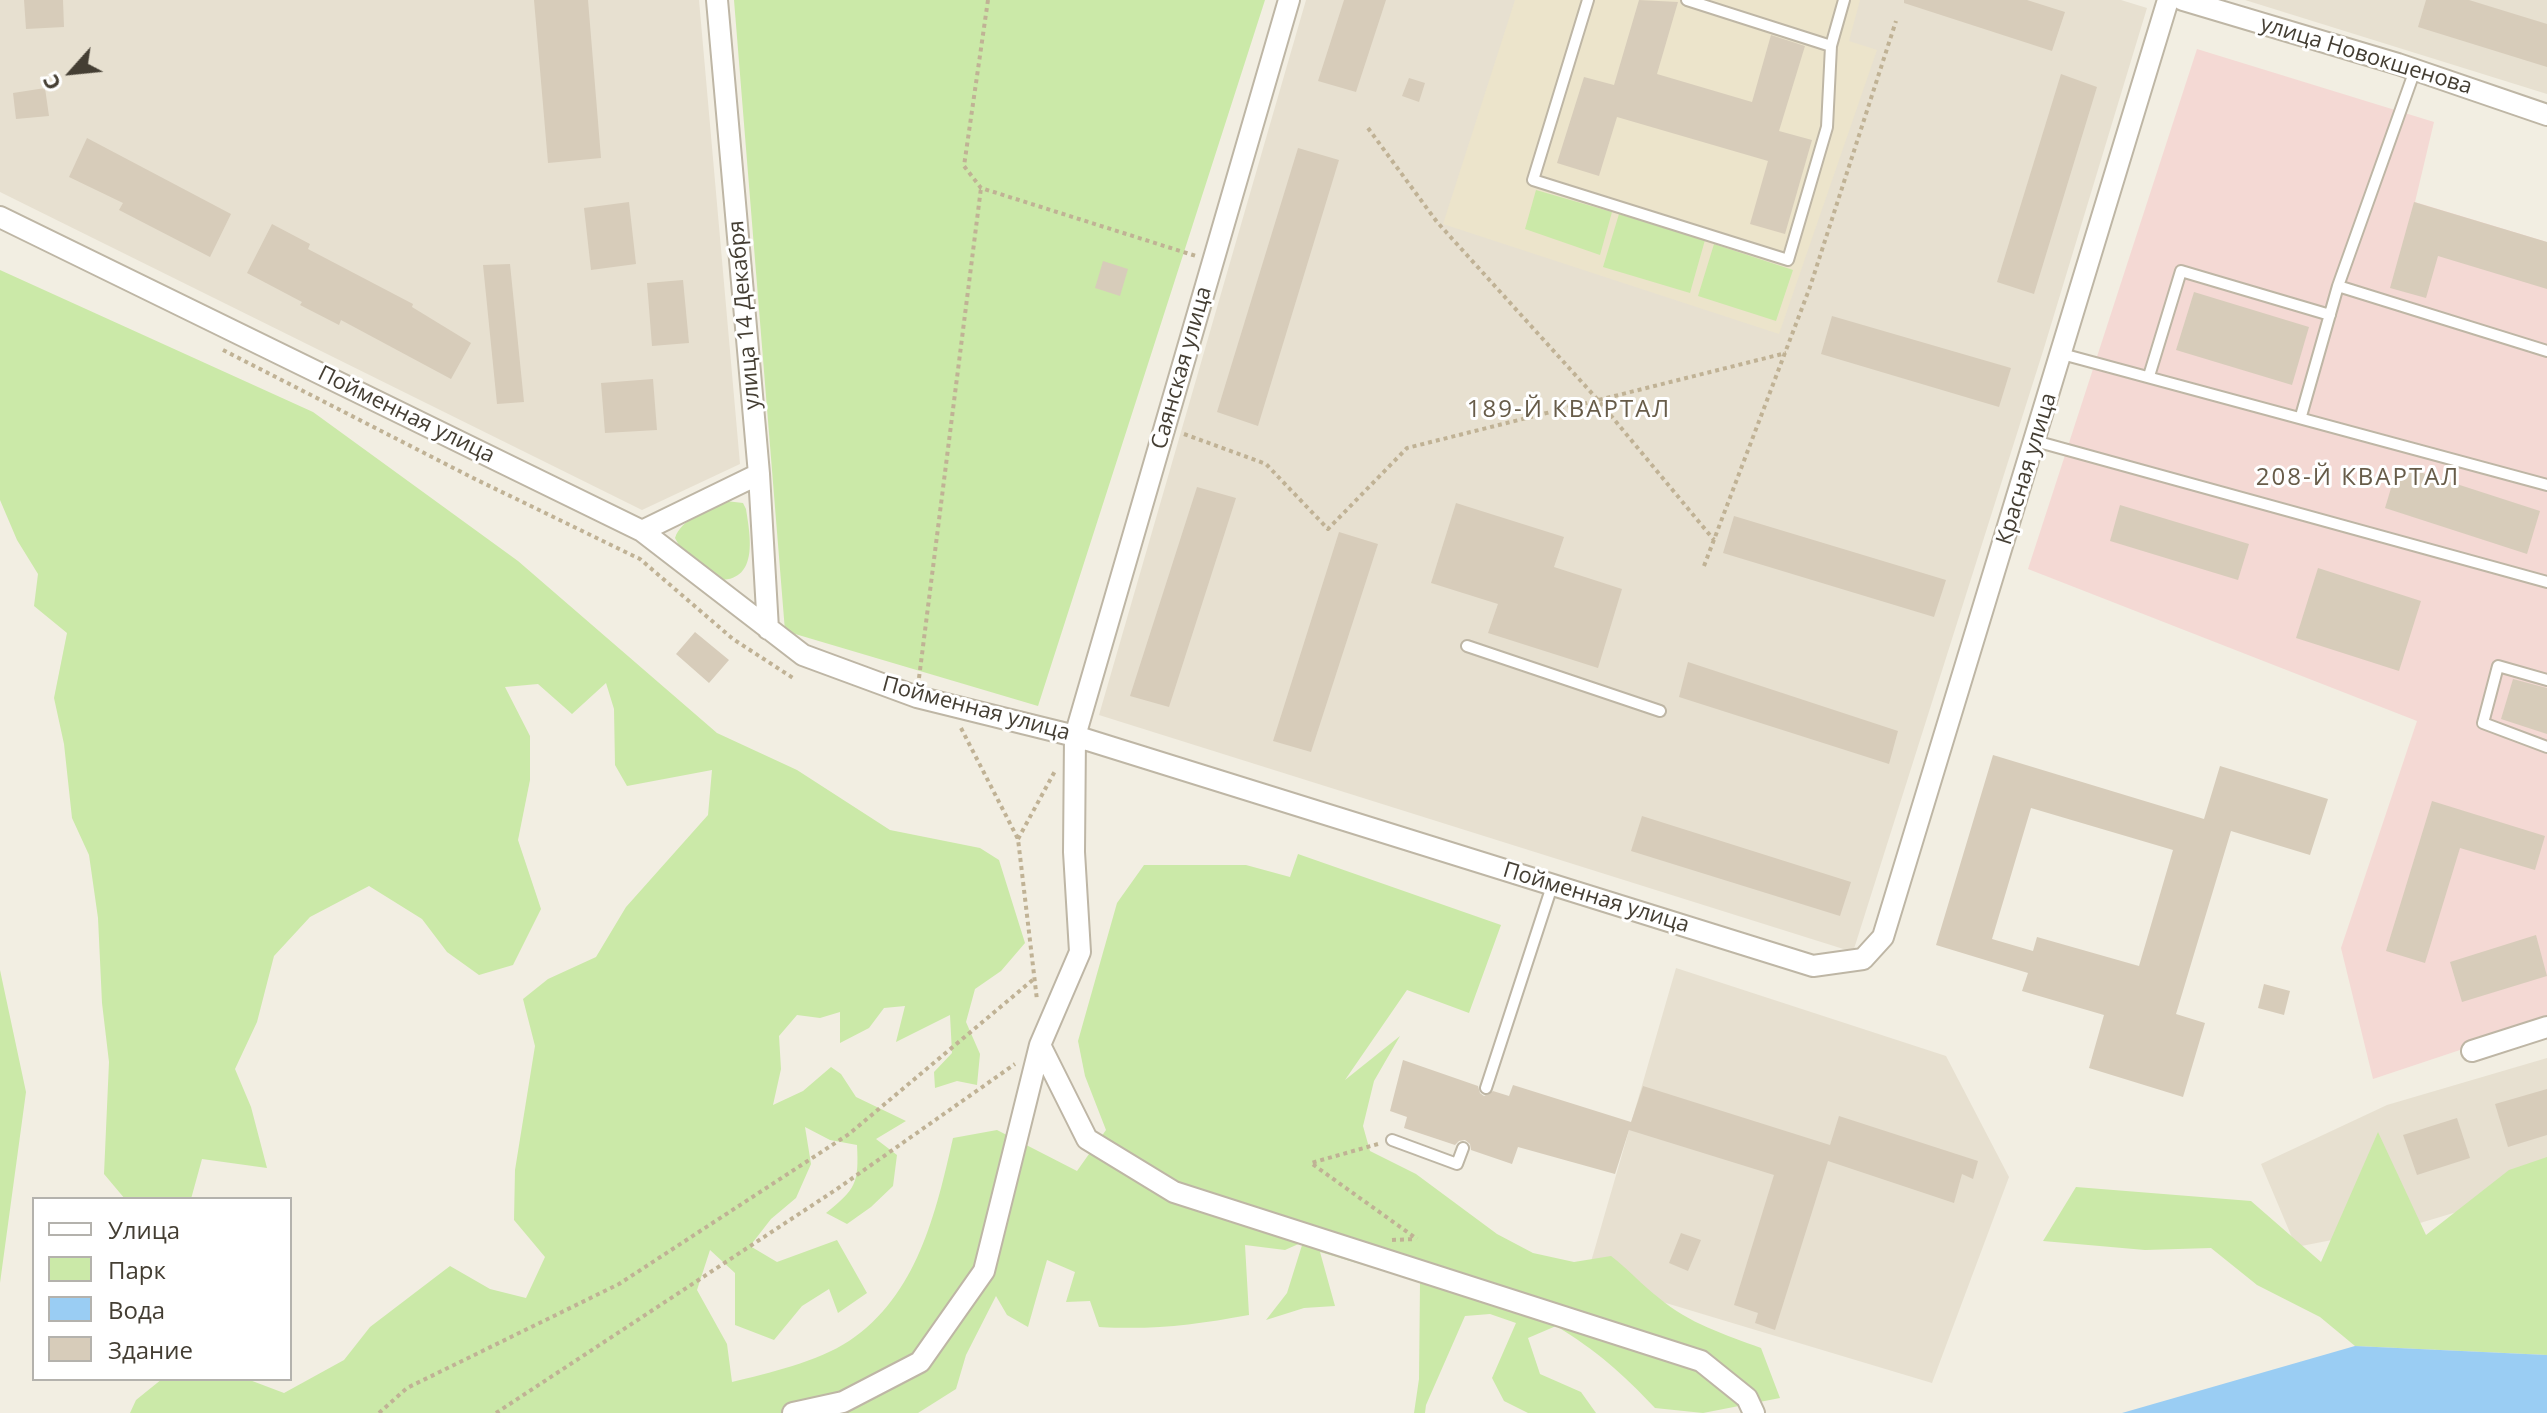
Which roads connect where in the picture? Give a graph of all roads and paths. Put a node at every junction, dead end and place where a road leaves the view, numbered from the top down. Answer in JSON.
{"nodes":[{"id":1,"x":717,"y":0,"type":"edge"},
{"id":2,"x":988,"y":0,"type":"edge"},
{"id":3,"x":1289,"y":0,"type":"edge"},
{"id":4,"x":1588,"y":0,"type":"edge"},
{"id":5,"x":1687,"y":0,"type":"edge"},
{"id":6,"x":1844,"y":0,"type":"edge"},
{"id":7,"x":2168,"y":0,"type":"edge"},
{"id":8,"x":2183,"y":0,"type":"edge"},
{"id":9,"x":1896,"y":21,"type":"dead end"},
{"id":10,"x":1831,"y":46,"type":"junction"},
{"id":11,"x":2415,"y":70,"type":"junction"},
{"id":12,"x":2547,"y":115,"type":"edge"},
{"id":13,"x":1368,"y":128,"type":"dead end"},
{"id":14,"x":981,"y":188,"type":"junction"},
{"id":15,"x":0,"y":217,"type":"edge"},
{"id":16,"x":1213,"y":262,"type":"junction"},
{"id":17,"x":2338,"y":286,"type":"junction"},
{"id":18,"x":2330,"y":315,"type":"junction"},
{"id":19,"x":222,"y":350,"type":"dead end"},
{"id":20,"x":2547,"y":351,"type":"edge"},
{"id":21,"x":1786,"y":353,"type":"junction"},
{"id":22,"x":2062,"y":354,"type":"junction"},
{"id":23,"x":2149,"y":376,"type":"junction"},
{"id":24,"x":1598,"y":400,"type":"junction"},
{"id":25,"x":2301,"y":416,"type":"junction"},
{"id":26,"x":1184,"y":434,"type":"dead end"},
{"id":27,"x":2035,"y":441,"type":"junction"},
{"id":28,"x":759,"y":474,"type":"junction"},
{"id":29,"x":2547,"y":485,"type":"edge"},
{"id":30,"x":642,"y":531,"type":"junction"},
{"id":31,"x":1714,"y":540,"type":"junction"},
{"id":32,"x":1704,"y":566,"type":"dead end"},
{"id":33,"x":2547,"y":582,"type":"edge"},
{"id":34,"x":768,"y":629,"type":"junction"},
{"id":35,"x":1467,"y":646,"type":"dead end"},
{"id":36,"x":793,"y":678,"type":"dead end"},
{"id":37,"x":2547,"y":680,"type":"edge"},
{"id":38,"x":917,"y":697,"type":"junction"},
{"id":39,"x":949,"y":705,"type":"junction"},
{"id":40,"x":1660,"y":711,"type":"dead end"},
{"id":41,"x":1075,"y":736,"type":"junction"},
{"id":42,"x":2547,"y":747,"type":"edge"},
{"id":43,"x":1018,"y":839,"type":"junction"},
{"id":44,"x":1552,"y":886,"type":"junction"},
{"id":45,"x":1883,"y":937,"type":"joint"},
{"id":46,"x":1035,"y":978,"type":"junction"},
{"id":47,"x":1037,"y":1005,"type":"dead end"},
{"id":48,"x":2547,"y":1027,"type":"edge"},
{"id":49,"x":1040,"y":1045,"type":"junction"},
{"id":50,"x":2472,"y":1051,"type":"dead end"},
{"id":51,"x":1486,"y":1088,"type":"dead end"},
{"id":52,"x":1392,"y":1140,"type":"joint"},
{"id":53,"x":1463,"y":1148,"type":"dead end"},
{"id":54,"x":1392,"y":1240,"type":"dead end"},
{"id":55,"x":379,"y":1413,"type":"edge"},
{"id":56,"x":496,"y":1413,"type":"edge"},
{"id":57,"x":793,"y":1413,"type":"edge"},
{"id":58,"x":1754,"y":1413,"type":"edge"}],
"edges":[{"from":1,"to":28,"type":"street","name":"улица 14 Декабря"},
{"from":2,"to":14,"type":"path"},
{"from":3,"to":16,"type":"street","name":"Саянская улица"},
{"from":4,"to":10,"type":"lane"},
{"from":5,"to":10,"type":"lane"},
{"from":6,"to":10,"type":"lane"},
{"from":7,"to":22,"type":"street","name":"Красная улица"},
{"from":8,"to":11,"type":"street","name":"улица Новокшенова"},
{"from":9,"to":21,"type":"path"},
{"from":11,"to":12,"type":"street","name":"улица Новокшенова"},
{"from":11,"to":17,"type":"lane"},
{"from":13,"to":24,"type":"path"},
{"from":14,"to":16,"type":"path"},
{"from":14,"to":38,"type":"path"},
{"from":15,"to":30,"type":"street","name":"Пойменная улица"},
{"from":16,"to":41,"type":"street","name":"Саянская улица"},
{"from":17,"to":18,"type":"lane"},
{"from":17,"to":20,"type":"lane"},
{"from":18,"to":23,"type":"lane"},
{"from":18,"to":25,"type":"lane"},
{"from":19,"to":36,"type":"path"},
{"from":21,"to":24,"type":"path"},
{"from":21,"to":31,"type":"path"},
{"from":22,"to":23,"type":"lane"},
{"from":22,"to":27,"type":"street","name":"Красная улица"},
{"from":23,"to":25,"type":"lane"},
{"from":24,"to":26,"type":"path"},
{"from":24,"to":31,"type":"path"},
{"from":25,"to":29,"type":"lane"},
{"from":27,"to":33,"type":"lane"},
{"from":27,"to":45,"type":"street","name":"Красная улица"},
{"from":28,"to":30,"type":"street"},
{"from":28,"to":34,"type":"street","name":"улица 14 Декабря"},
{"from":30,"to":34,"type":"street","name":"Пойменная улица"},
{"from":31,"to":32,"type":"path"},
{"from":34,"to":38,"type":"street","name":"Пойменная улица"},
{"from":35,"to":40,"type":"lane"},
{"from":37,"to":42,"type":"lane"},
{"from":38,"to":39,"type":"street","name":"Пойменная улица"},
{"from":39,"to":41,"type":"street","name":"Пойменная улица"},
{"from":39,"to":43,"type":"path"},
{"from":41,"to":43,"type":"path"},
{"from":41,"to":44,"type":"street","name":"Пойменная улица"},
{"from":41,"to":49,"type":"street","name":"Саянская улица"},
{"from":43,"to":46,"type":"path"},
{"from":44,"to":45,"type":"street","name":"Пойменная улица"},
{"from":44,"to":51,"type":"lane"},
{"from":46,"to":47,"type":"path"},
{"from":46,"to":55,"type":"path"},
{"from":48,"to":50,"type":"street"},
{"from":49,"to":56,"type":"path"},
{"from":49,"to":57,"type":"street","name":"Саянская улица"},
{"from":49,"to":58,"type":"street"},
{"from":52,"to":53,"type":"lane"},
{"from":52,"to":54,"type":"path"}]}
